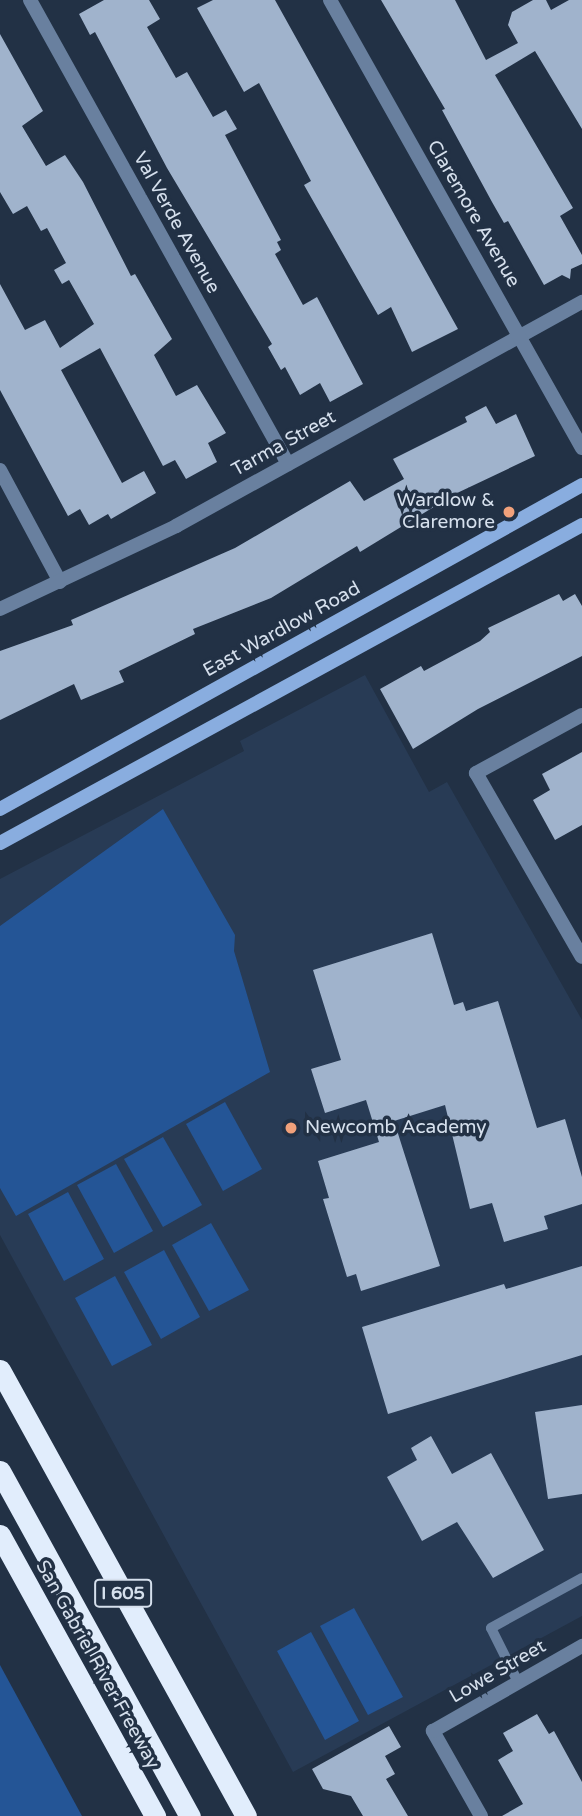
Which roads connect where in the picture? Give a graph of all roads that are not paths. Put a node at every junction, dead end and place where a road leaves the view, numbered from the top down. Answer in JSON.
{"nodes":[{"id":1,"x":30,"y":0,"type":"edge"},
{"id":2,"x":330,"y":0,"type":"edge"},
{"id":3,"x":582,"y":302,"type":"edge"},
{"id":4,"x":520,"y":335,"type":"junction"},
{"id":5,"x":582,"y":448,"type":"edge"},
{"id":6,"x":288,"y":464,"type":"junction"},
{"id":7,"x":0,"y":470,"type":"edge"},
{"id":8,"x":582,"y":485,"type":"edge"},
{"id":9,"x":582,"y":525,"type":"edge"},
{"id":10,"x":60,"y":582,"type":"junction"},
{"id":11,"x":0,"y":609,"type":"edge"},
{"id":12,"x":582,"y":715,"type":"edge"},
{"id":13,"x":0,"y":809,"type":"edge"},
{"id":14,"x":0,"y":843,"type":"edge"},
{"id":15,"x":582,"y":957,"type":"edge"},
{"id":16,"x":0,"y":1370,"type":"edge"},
{"id":17,"x":0,"y":1471,"type":"edge"},
{"id":18,"x":0,"y":1535,"type":"edge"},
{"id":19,"x":582,"y":1578,"type":"edge"},
{"id":20,"x":582,"y":1646,"type":"edge"},
{"id":21,"x":518,"y":1682,"type":"junction"},
{"id":22,"x":155,"y":1816,"type":"edge"},
{"id":23,"x":190,"y":1816,"type":"edge"},
{"id":24,"x":246,"y":1816,"type":"edge"},
{"id":25,"x":481,"y":1816,"type":"edge"}],
"edges":[{"from":1,"to":6,"type":"street","name":"Val Verde Avenue"},
{"from":2,"to":4,"type":"street","name":"Claremore Avenue"},
{"from":3,"to":4,"type":"street","name":"Tarma Street"},
{"from":4,"to":5,"type":"street","name":"Claremore Avenue"},
{"from":4,"to":6,"type":"street","name":"Tarma Street"},
{"from":6,"to":10,"type":"street","name":"Tarma Street"},
{"from":7,"to":10,"type":"street"},
{"from":8,"to":13,"type":"main road","name":"East Wardlow Road"},
{"from":9,"to":14,"type":"main road"},
{"from":10,"to":11,"type":"street","name":"Tarma Street"},
{"from":12,"to":15,"type":"street"},
{"from":16,"to":24,"type":"highway","number":"I 605"},
{"from":17,"to":23,"type":"highway","number":"I 605"},
{"from":18,"to":22,"type":"highway","name":"San Gabriel River Freeway"},
{"from":19,"to":21,"type":"lane"},
{"from":20,"to":21,"type":"street","name":"Lowe Street"},
{"from":21,"to":25,"type":"street","name":"Lowe Street"}]}
